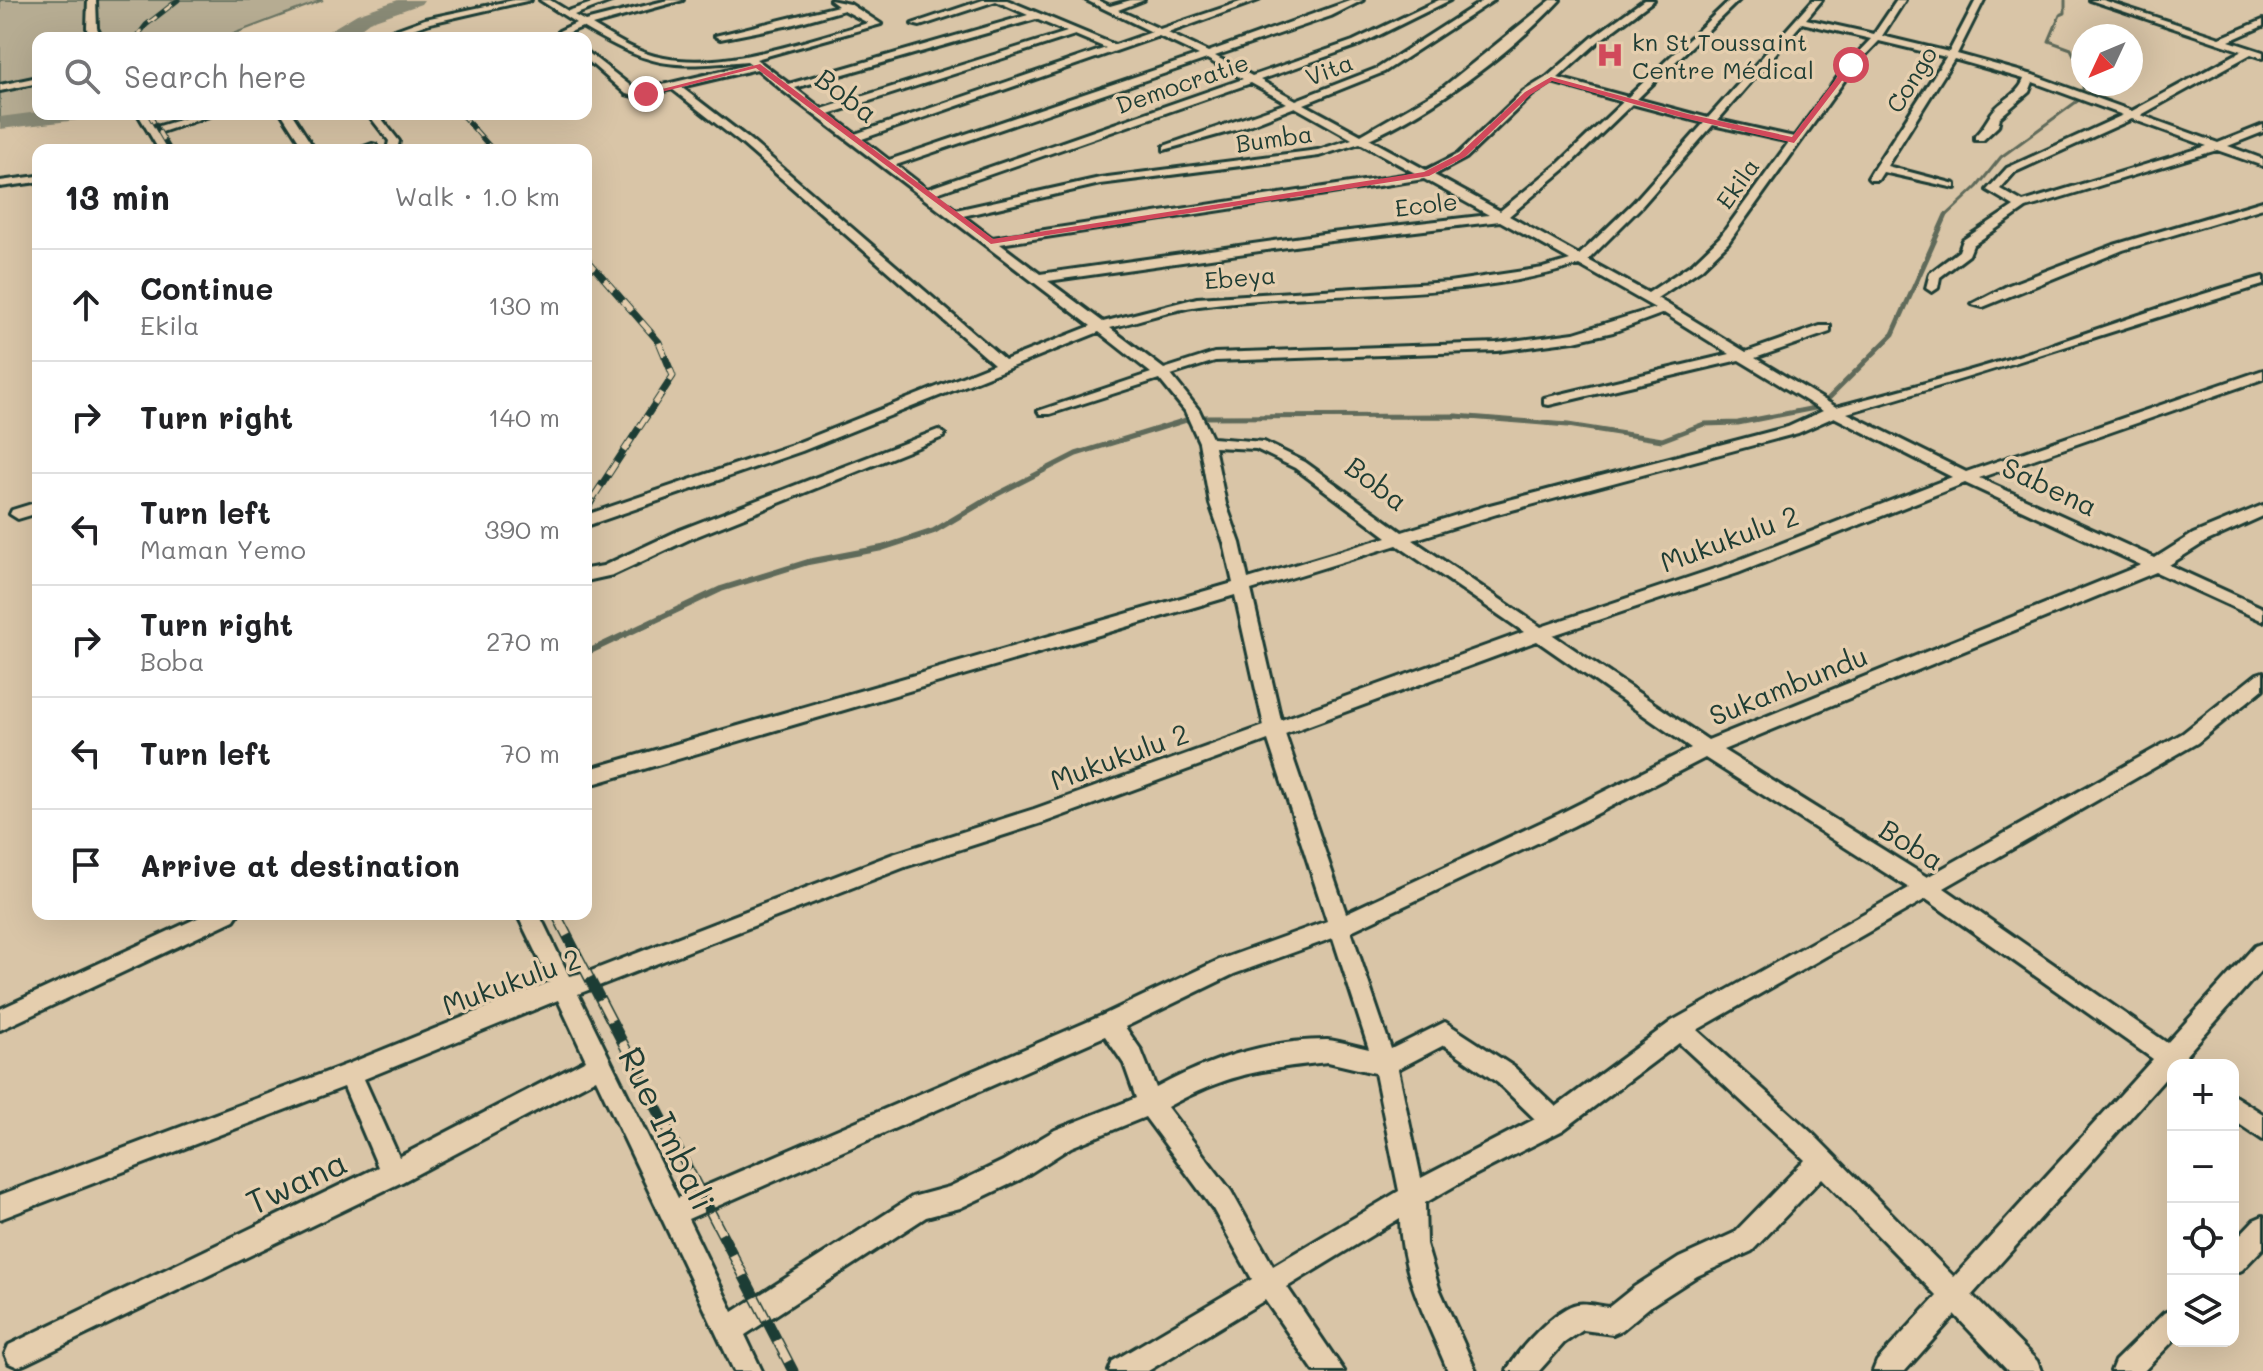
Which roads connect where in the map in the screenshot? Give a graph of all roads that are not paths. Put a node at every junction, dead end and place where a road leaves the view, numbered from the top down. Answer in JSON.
{"nodes":[{"id":1,"x":92,"y":0,"type":"edge"},
{"id":2,"x":527,"y":0,"type":"edge"},
{"id":3,"x":544,"y":0,"type":"edge"},
{"id":4,"x":610,"y":0,"type":"edge"},
{"id":5,"x":679,"y":0,"type":"edge"},
{"id":6,"x":834,"y":0,"type":"edge"},
{"id":7,"x":992,"y":0,"type":"edge"},
{"id":8,"x":999,"y":0,"type":"edge"},
{"id":9,"x":1090,"y":0,"type":"edge"},
{"id":10,"x":1140,"y":0,"type":"edge"},
{"id":11,"x":1255,"y":0,"type":"edge"},
{"id":12,"x":1359,"y":0,"type":"edge"},
{"id":13,"x":1446,"y":0,"type":"edge"},
{"id":14,"x":1490,"y":0,"type":"edge"},
{"id":15,"x":1556,"y":0,"type":"edge"},
{"id":16,"x":1650,"y":0,"type":"edge"},
{"id":17,"x":1735,"y":0,"type":"edge"},
{"id":18,"x":1818,"y":0,"type":"edge"},
{"id":19,"x":1901,"y":0,"type":"edge"},
{"id":20,"x":1980,"y":0,"type":"edge"},
{"id":21,"x":2094,"y":0,"type":"edge"},
{"id":22,"x":2132,"y":4,"type":"dead end"},
{"id":23,"x":847,"y":6,"type":"junction"},
{"id":24,"x":2116,"y":7,"type":"junction"},
{"id":25,"x":1110,"y":9,"type":"junction"},
{"id":26,"x":567,"y":14,"type":"junction"},
{"id":27,"x":1036,"y":16,"type":"junction"},
{"id":28,"x":1800,"y":20,"type":"junction"},
{"id":29,"x":582,"y":23,"type":"junction"},
{"id":30,"x":2263,"y":23,"type":"edge"},
{"id":31,"x":917,"y":24,"type":"dead end"},
{"id":32,"x":94,"y":32,"type":"edge"},
{"id":33,"x":396,"y":32,"type":"edge"},
{"id":34,"x":564,"y":32,"type":"edge"},
{"id":35,"x":1073,"y":33,"type":"junction"},
{"id":36,"x":1162,"y":33,"type":"junction"},
{"id":37,"x":720,"y":36,"type":"dead end"},
{"id":38,"x":1876,"y":39,"type":"junction"},
{"id":39,"x":2223,"y":40,"type":"junction"},
{"id":40,"x":1116,"y":49,"type":"junction"},
{"id":41,"x":2250,"y":51,"type":"junction"},
{"id":42,"x":1207,"y":55,"type":"junction"},
{"id":43,"x":1951,"y":55,"type":"junction"},
{"id":44,"x":2263,"y":55,"type":"edge"},
{"id":45,"x":592,"y":59,"type":"edge"},
{"id":46,"x":753,"y":62,"type":"junction"},
{"id":47,"x":2029,"y":77,"type":"junction"},
{"id":48,"x":1551,"y":79,"type":"junction"},
{"id":49,"x":1253,"y":80,"type":"junction"},
{"id":50,"x":32,"y":81,"type":"edge"},
{"id":51,"x":674,"y":86,"type":"junction"},
{"id":52,"x":0,"y":88,"type":"edge"},
{"id":53,"x":786,"y":88,"type":"junction"},
{"id":54,"x":1628,"y":100,"type":"junction"},
{"id":55,"x":1295,"y":104,"type":"junction"},
{"id":56,"x":821,"y":113,"type":"junction"},
{"id":57,"x":2134,"y":114,"type":"junction"},
{"id":58,"x":147,"y":120,"type":"edge"},
{"id":59,"x":191,"y":120,"type":"edge"},
{"id":60,"x":291,"y":120,"type":"edge"},
{"id":61,"x":378,"y":120,"type":"edge"},
{"id":62,"x":1712,"y":120,"type":"junction"},
{"id":63,"x":2263,"y":128,"type":"edge"},
{"id":64,"x":155,"y":131,"type":"junction"},
{"id":65,"x":854,"y":138,"type":"junction"},
{"id":66,"x":1979,"y":138,"type":"dead end"},
{"id":67,"x":1794,"y":140,"type":"junction"},
{"id":68,"x":1361,"y":141,"type":"junction"},
{"id":69,"x":161,"y":144,"type":"edge"},
{"id":70,"x":306,"y":144,"type":"edge"},
{"id":71,"x":393,"y":144,"type":"edge"},
{"id":72,"x":2219,"y":146,"type":"junction"},
{"id":73,"x":1168,"y":148,"type":"dead end"},
{"id":74,"x":2263,"y":163,"type":"edge"},
{"id":75,"x":889,"y":164,"type":"junction"},
{"id":76,"x":1426,"y":175,"type":"junction"},
{"id":77,"x":32,"y":180,"type":"edge"},
{"id":78,"x":0,"y":184,"type":"edge"},
{"id":79,"x":1951,"y":186,"type":"dead end"},
{"id":80,"x":926,"y":193,"type":"junction"},
{"id":81,"x":2263,"y":204,"type":"edge"},
{"id":82,"x":2022,"y":206,"type":"junction"},
{"id":83,"x":955,"y":214,"type":"junction"},
{"id":84,"x":1500,"y":217,"type":"junction"},
{"id":85,"x":991,"y":242,"type":"junction"},
{"id":86,"x":1581,"y":260,"type":"junction"},
{"id":87,"x":1040,"y":278,"type":"junction"},
{"id":88,"x":2263,"y":281,"type":"edge"},
{"id":89,"x":1932,"y":288,"type":"dead end"},
{"id":90,"x":1648,"y":298,"type":"junction"},
{"id":91,"x":1978,"y":304,"type":"dead end"},
{"id":92,"x":1664,"y":309,"type":"junction"},
{"id":93,"x":1103,"y":326,"type":"junction"},
{"id":94,"x":1825,"y":329,"type":"dead end"},
{"id":95,"x":1743,"y":356,"type":"junction"},
{"id":96,"x":1003,"y":365,"type":"junction"},
{"id":97,"x":1162,"y":374,"type":"junction"},
{"id":98,"x":2263,"y":374,"type":"edge"},
{"id":99,"x":1549,"y":401,"type":"dead end"},
{"id":100,"x":1045,"y":411,"type":"dead end"},
{"id":101,"x":1834,"y":412,"type":"junction"},
{"id":102,"x":938,"y":434,"type":"dead end"},
{"id":103,"x":1206,"y":442,"type":"junction"},
{"id":104,"x":1969,"y":476,"type":"junction"},
{"id":105,"x":32,"y":509,"type":"edge"},
{"id":106,"x":2263,"y":510,"type":"edge"},
{"id":107,"x":18,"y":514,"type":"dead end"},
{"id":108,"x":592,"y":519,"type":"edge"},
{"id":109,"x":1399,"y":538,"type":"junction"},
{"id":110,"x":2157,"y":565,"type":"junction"},
{"id":111,"x":592,"y":574,"type":"edge"},
{"id":112,"x":1240,"y":587,"type":"junction"},
{"id":113,"x":2263,"y":615,"type":"edge"},
{"id":114,"x":1538,"y":634,"type":"junction"},
{"id":115,"x":2263,"y":679,"type":"edge"},
{"id":116,"x":1274,"y":729,"type":"junction"},
{"id":117,"x":1706,"y":749,"type":"junction"},
{"id":118,"x":592,"y":776,"type":"edge"},
{"id":119,"x":1928,"y":889,"type":"junction"},
{"id":120,"x":214,"y":920,"type":"edge"},
{"id":121,"x":531,"y":920,"type":"edge"},
{"id":122,"x":1340,"y":926,"type":"junction"},
{"id":123,"x":2263,"y":953,"type":"edge"},
{"id":124,"x":561,"y":988,"type":"junction"},
{"id":125,"x":0,"y":1020,"type":"edge"},
{"id":126,"x":1109,"y":1023,"type":"junction"},
{"id":127,"x":1680,"y":1028,"type":"junction"},
{"id":128,"x":2171,"y":1059,"type":"edge"},
{"id":129,"x":2176,"y":1059,"type":"edge"},
{"id":130,"x":1385,"y":1064,"type":"junction"},
{"id":131,"x":599,"y":1065,"type":"junction"},
{"id":132,"x":2167,"y":1069,"type":"edge"},
{"id":133,"x":350,"y":1074,"type":"junction"},
{"id":134,"x":1150,"y":1104,"type":"junction"},
{"id":135,"x":2239,"y":1110,"type":"edge"},
{"id":136,"x":1555,"y":1122,"type":"junction"},
{"id":137,"x":2263,"y":1128,"type":"edge"},
{"id":138,"x":1822,"y":1160,"type":"junction"},
{"id":139,"x":393,"y":1173,"type":"junction"},
{"id":140,"x":1413,"y":1198,"type":"junction"},
{"id":141,"x":0,"y":1207,"type":"edge"},
{"id":142,"x":672,"y":1213,"type":"junction"},
{"id":143,"x":2263,"y":1229,"type":"edge"},
{"id":144,"x":2239,"y":1255,"type":"edge"},
{"id":145,"x":1268,"y":1282,"type":"junction"},
{"id":146,"x":1956,"y":1295,"type":"junction"},
{"id":147,"x":2167,"y":1328,"type":"edge"},
{"id":148,"x":729,"y":1330,"type":"junction"},
{"id":149,"x":18,"y":1354,"type":"dead end"},
{"id":150,"x":748,"y":1371,"type":"edge"},
{"id":151,"x":1123,"y":1371,"type":"edge"},
{"id":152,"x":1330,"y":1371,"type":"edge"},
{"id":153,"x":1462,"y":1371,"type":"edge"},
{"id":154,"x":1521,"y":1371,"type":"edge"},
{"id":155,"x":1887,"y":1371,"type":"edge"},
{"id":156,"x":2027,"y":1371,"type":"edge"},
{"id":157,"x":2125,"y":1371,"type":"edge"}],
"edges":[{"from":1,"to":32,"type":"street"},
{"from":2,"to":33,"type":"street"},
{"from":3,"to":26,"type":"street"},
{"from":4,"to":26,"type":"street"},
{"from":5,"to":29,"type":"street"},
{"from":6,"to":23,"type":"street"},
{"from":7,"to":31,"type":"street"},
{"from":8,"to":27,"type":"street"},
{"from":9,"to":25,"type":"street","name":"Sabena"},
{"from":10,"to":25,"type":"street"},
{"from":11,"to":36,"type":"street"},
{"from":12,"to":42,"type":"street"},
{"from":13,"to":49,"type":"street","name":"Democratie"},
{"from":14,"to":55,"type":"street","name":"Vita"},
{"from":15,"to":68,"type":"street","name":"Bumba"},
{"from":16,"to":48,"type":"street"},
{"from":17,"to":54,"type":"street","name":"Ecole"},
{"from":18,"to":28,"type":"street","name":"Ebeya"},
{"from":19,"to":38,"type":"street","name":"Ekila"},
{"from":20,"to":43,"type":"street","name":"Congo"},
{"from":21,"to":24,"type":"street"},
{"from":22,"to":24,"type":"street"},
{"from":23,"to":37,"type":"street"},
{"from":23,"to":46,"type":"street"},
{"from":24,"to":39,"type":"street"},
{"from":25,"to":36,"type":"street","name":"Sabena"},
{"from":26,"to":29,"type":"street"},
{"from":27,"to":35,"type":"street"},
{"from":27,"to":53,"type":"street"},
{"from":28,"to":38,"type":"street"},
{"from":28,"to":62,"type":"street","name":"Ebeya"},
{"from":29,"to":34,"type":"street"},
{"from":29,"to":46,"type":"street"},
{"from":30,"to":39,"type":"street"},
{"from":35,"to":40,"type":"street"},
{"from":35,"to":56,"type":"street"},
{"from":36,"to":40,"type":"street"},
{"from":36,"to":42,"type":"street","name":"Sabena"},
{"from":38,"to":43,"type":"street"},
{"from":38,"to":67,"type":"street","name":"Ekila"},
{"from":39,"to":41,"type":"street"},
{"from":40,"to":65,"type":"street"},
{"from":41,"to":44,"type":"street"},
{"from":41,"to":57,"type":"street"},
{"from":42,"to":49,"type":"street","name":"Sabena"},
{"from":42,"to":75,"type":"street"},
{"from":43,"to":47,"type":"street"},
{"from":43,"to":79,"type":"street","name":"Congo"},
{"from":45,"to":51,"type":"street"},
{"from":46,"to":51,"type":"street"},
{"from":46,"to":53,"type":"street","name":"Boba"},
{"from":47,"to":57,"type":"street"},
{"from":47,"to":66,"type":"street"},
{"from":48,"to":54,"type":"street"},
{"from":48,"to":76,"type":"street"},
{"from":49,"to":55,"type":"street","name":"Sabena"},
{"from":49,"to":80,"type":"street","name":"Democratie"},
{"from":50,"to":52,"type":"street"},
{"from":51,"to":96,"type":"street"},
{"from":53,"to":56,"type":"street","name":"Boba"},
{"from":54,"to":62,"type":"street"},
{"from":54,"to":84,"type":"street","name":"Ecole"},
{"from":55,"to":68,"type":"street","name":"Sabena"},
{"from":55,"to":73,"type":"street","name":"Vita"},
{"from":56,"to":65,"type":"street","name":"Boba"},
{"from":57,"to":72,"type":"street"},
{"from":57,"to":82,"type":"street"},
{"from":58,"to":64,"type":"street"},
{"from":59,"to":64,"type":"street"},
{"from":60,"to":70,"type":"street"},
{"from":61,"to":71,"type":"street"},
{"from":62,"to":67,"type":"street"},
{"from":62,"to":86,"type":"street","name":"Ebeya"},
{"from":63,"to":72,"type":"street"},
{"from":64,"to":69,"type":"street"},
{"from":65,"to":75,"type":"street","name":"Boba"},
{"from":67,"to":90,"type":"street","name":"Ekila"},
{"from":68,"to":76,"type":"street","name":"Sabena"},
{"from":68,"to":83,"type":"street","name":"Bumba"},
{"from":72,"to":74,"type":"street"},
{"from":72,"to":82,"type":"street"},
{"from":75,"to":80,"type":"street","name":"Boba"},
{"from":76,"to":84,"type":"street","name":"Sabena"},
{"from":76,"to":85,"type":"street"},
{"from":77,"to":78,"type":"street"},
{"from":80,"to":83,"type":"street","name":"Boba"},
{"from":81,"to":91,"type":"street"},
{"from":82,"to":89,"type":"street"},
{"from":83,"to":85,"type":"street","name":"Boba"},
{"from":84,"to":86,"type":"street","name":"Sabena"},
{"from":84,"to":87,"type":"street","name":"Ecole"},
{"from":85,"to":87,"type":"street","name":"Boba"},
{"from":86,"to":90,"type":"street","name":"Sabena"},
{"from":86,"to":93,"type":"street","name":"Ebeya"},
{"from":87,"to":93,"type":"street","name":"Boba"},
{"from":88,"to":101,"type":"street"},
{"from":90,"to":92,"type":"street","name":"Sabena"},
{"from":92,"to":95,"type":"street","name":"Sabena"},
{"from":92,"to":97,"type":"street"},
{"from":93,"to":96,"type":"street","name":"Ebeya"},
{"from":93,"to":97,"type":"street","name":"Boba"},
{"from":94,"to":95,"type":"street"},
{"from":95,"to":99,"type":"street"},
{"from":95,"to":101,"type":"street","name":"Sabena"},
{"from":96,"to":108,"type":"street","name":"Ebeya"},
{"from":97,"to":100,"type":"street"},
{"from":97,"to":103,"type":"street","name":"Boba"},
{"from":98,"to":104,"type":"street","name":"Mukukulu 2"},
{"from":101,"to":104,"type":"street","name":"Sabena"},
{"from":101,"to":109,"type":"street"},
{"from":102,"to":111,"type":"street"},
{"from":103,"to":109,"type":"street","name":"Boba"},
{"from":103,"to":112,"type":"street"},
{"from":104,"to":110,"type":"street","name":"Sabena"},
{"from":104,"to":114,"type":"street","name":"Mukukulu 2"},
{"from":105,"to":107,"type":"street"},
{"from":106,"to":110,"type":"street","name":"Sukambundu"},
{"from":109,"to":112,"type":"street"},
{"from":109,"to":114,"type":"street","name":"Boba"},
{"from":110,"to":113,"type":"street","name":"Sabena"},
{"from":110,"to":117,"type":"street","name":"Sukambundu"},
{"from":112,"to":116,"type":"street"},
{"from":112,"to":118,"type":"street"},
{"from":114,"to":116,"type":"street","name":"Mukukulu 2"},
{"from":114,"to":117,"type":"street","name":"Boba"},
{"from":115,"to":119,"type":"street"},
{"from":116,"to":122,"type":"street"},
{"from":116,"to":124,"type":"street","name":"Mukukulu 2"},
{"from":117,"to":119,"type":"street","name":"Boba"},
{"from":117,"to":122,"type":"street","name":"Sukambundu"},
{"from":119,"to":127,"type":"street"},
{"from":119,"to":128,"type":"street","name":"Boba"},
{"from":120,"to":125,"type":"street"},
{"from":121,"to":124,"type":"street","name":"Rue Imbali"},
{"from":122,"to":126,"type":"street","name":"Sukambundu"},
{"from":122,"to":130,"type":"street"},
{"from":123,"to":129,"type":"street"},
{"from":124,"to":131,"type":"street","name":"Rue Imbali"},
{"from":124,"to":133,"type":"street","name":"Mukukulu 2"},
{"from":126,"to":134,"type":"street"},
{"from":126,"to":142,"type":"street","name":"Sukambundu"},
{"from":127,"to":136,"type":"street"},
{"from":127,"to":138,"type":"street"},
{"from":130,"to":134,"type":"street"},
{"from":130,"to":136,"type":"street"},
{"from":130,"to":140,"type":"street"},
{"from":131,"to":139,"type":"street","name":"Twana"},
{"from":131,"to":142,"type":"street","name":"Rue Imbali"},
{"from":132,"to":146,"type":"street"},
{"from":133,"to":139,"type":"street"},
{"from":133,"to":141,"type":"street","name":"Mukukulu 2"},
{"from":134,"to":145,"type":"street"},
{"from":134,"to":148,"type":"street"},
{"from":135,"to":137,"type":"street"},
{"from":136,"to":140,"type":"street"},
{"from":138,"to":146,"type":"street"},
{"from":138,"to":154,"type":"street"},
{"from":139,"to":149,"type":"street","name":"Twana"},
{"from":140,"to":145,"type":"street"},
{"from":140,"to":153,"type":"street"},
{"from":142,"to":148,"type":"street","name":"Rue Imbali"},
{"from":143,"to":144,"type":"street"},
{"from":145,"to":151,"type":"street"},
{"from":145,"to":152,"type":"street"},
{"from":146,"to":155,"type":"street"},
{"from":146,"to":156,"type":"street"},
{"from":147,"to":157,"type":"street"},
{"from":148,"to":150,"type":"street","name":"Rue Imbali"}]}
